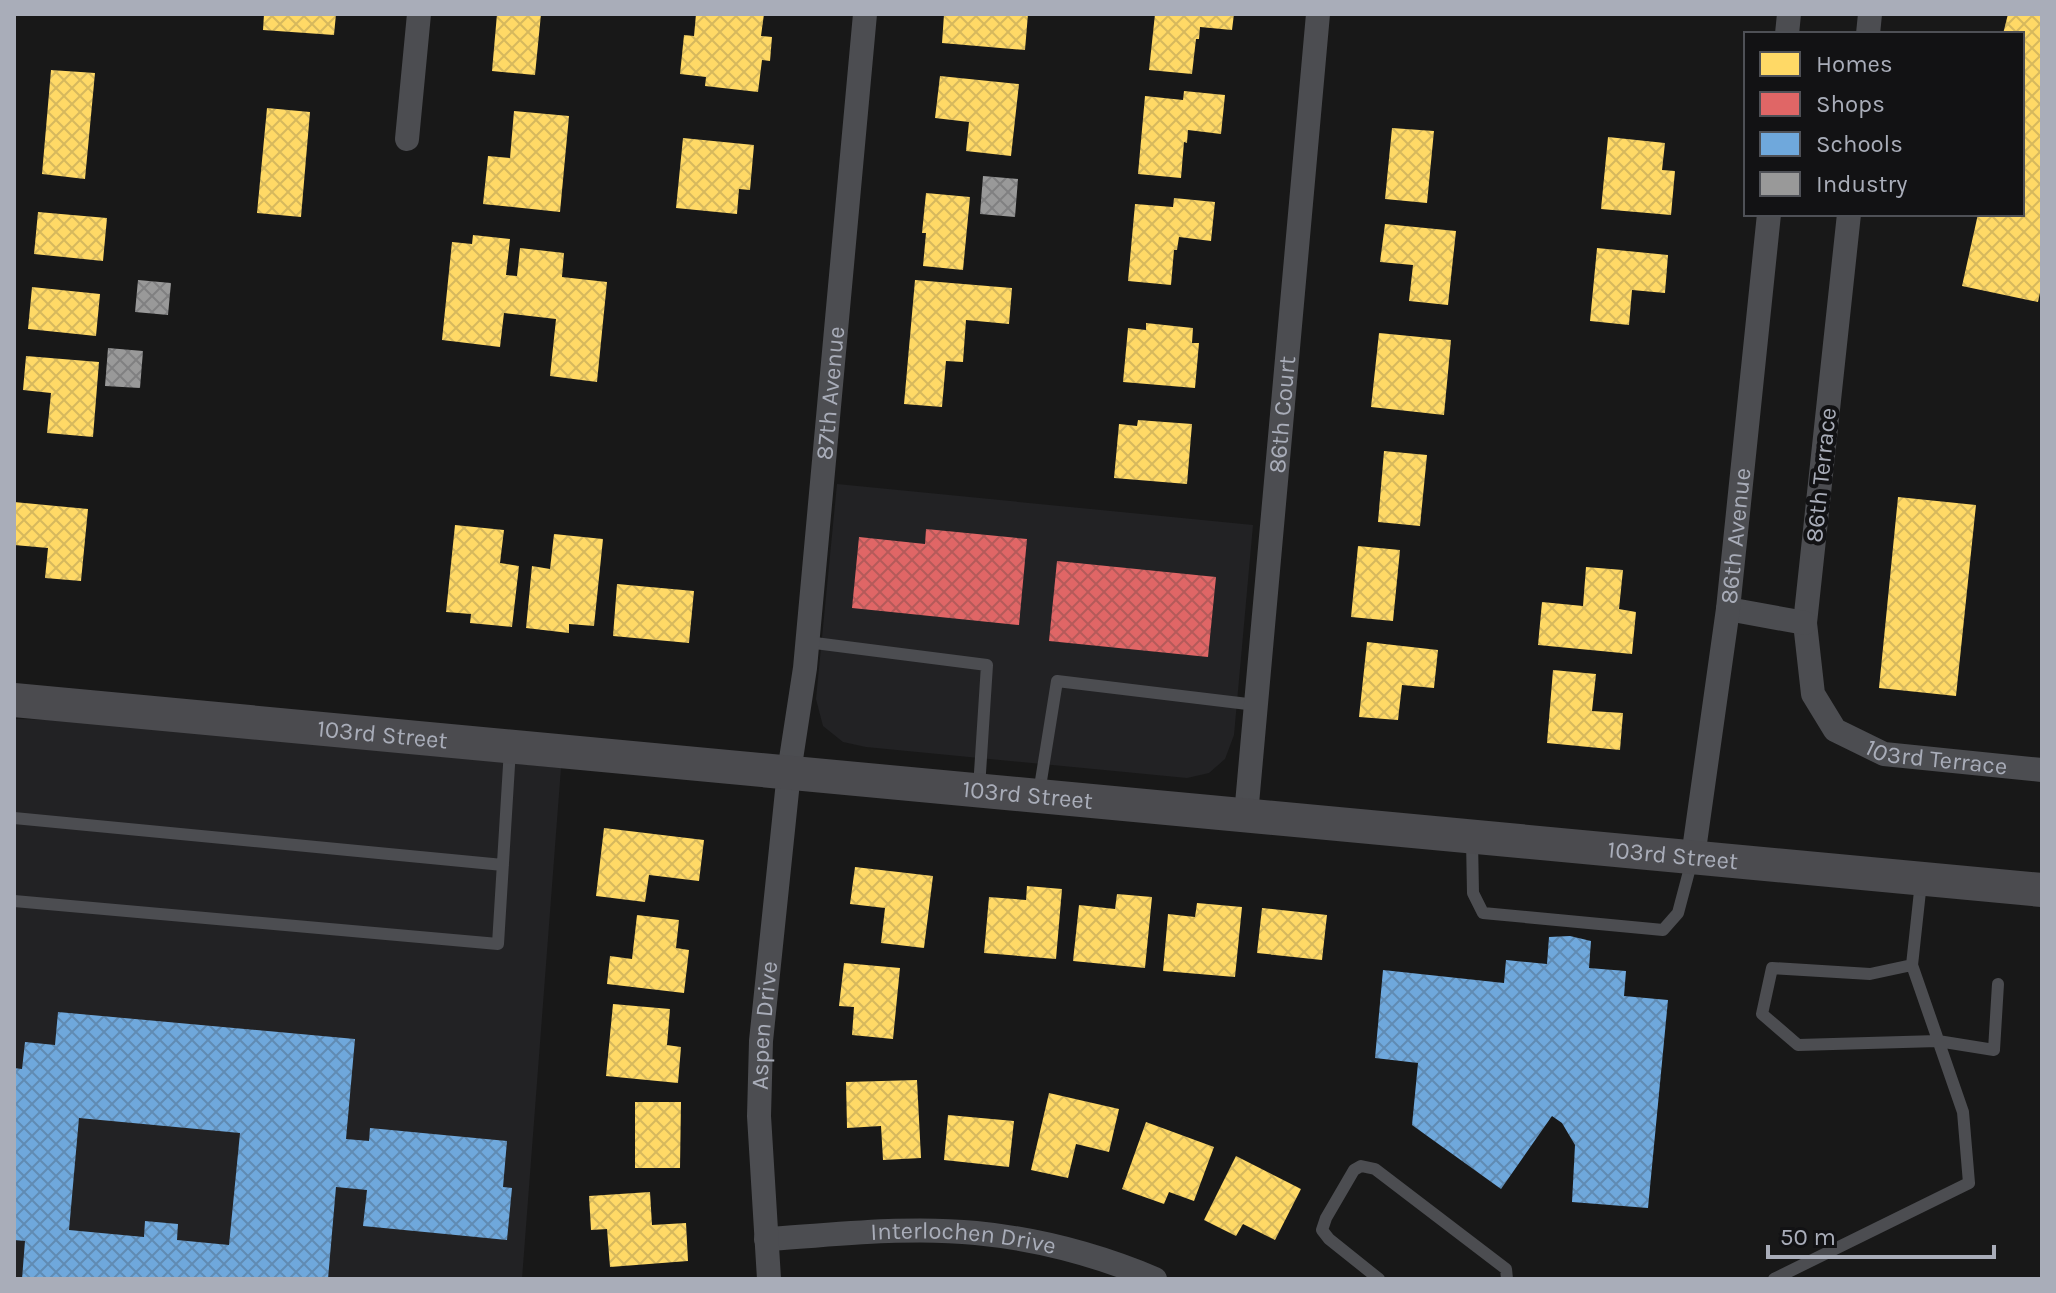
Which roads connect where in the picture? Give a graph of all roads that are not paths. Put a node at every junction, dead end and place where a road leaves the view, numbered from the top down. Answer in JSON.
{"nodes":[{"id":1,"x":419,"y":14,"type":"edge"},
{"id":2,"x":865,"y":14,"type":"edge"},
{"id":3,"x":1318,"y":14,"type":"edge"},
{"id":4,"x":407,"y":139,"type":"dead end"},
{"id":5,"x":1769,"y":216,"type":"edge"},
{"id":6,"x":1849,"y":216,"type":"edge"},
{"id":7,"x":1728,"y":609,"type":"junction"},
{"id":8,"x":1805,"y":623,"type":"junction"},
{"id":9,"x":807,"y":642,"type":"junction"},
{"id":10,"x":14,"y":700,"type":"edge"},
{"id":11,"x":1256,"y":705,"type":"junction"},
{"id":12,"x":1835,"y":730,"type":"joint"},
{"id":13,"x":511,"y":746,"type":"junction"},
{"id":14,"x":2042,"y":770,"type":"edge"},
{"id":15,"x":789,"y":772,"type":"junction"},
{"id":16,"x":979,"y":790,"type":"junction"},
{"id":17,"x":1039,"y":796,"type":"junction"},
{"id":18,"x":1246,"y":815,"type":"junction"},
{"id":19,"x":14,"y":818,"type":"edge"},
{"id":20,"x":1472,"y":836,"type":"junction"},
{"id":21,"x":1693,"y":857,"type":"junction"},
{"id":22,"x":503,"y":865,"type":"junction"},
{"id":23,"x":1921,"y":879,"type":"junction"},
{"id":24,"x":2042,"y":890,"type":"edge"},
{"id":25,"x":14,"y":901,"type":"edge"},
{"id":26,"x":1912,"y":965,"type":"junction"},
{"id":27,"x":1998,"y":984,"type":"dead end"},
{"id":28,"x":1938,"y":1041,"type":"junction"},
{"id":29,"x":766,"y":1239,"type":"junction"},
{"id":30,"x":769,"y":1279,"type":"edge"},
{"id":31,"x":1155,"y":1279,"type":"edge"},
{"id":32,"x":1379,"y":1279,"type":"edge"},
{"id":33,"x":1507,"y":1279,"type":"edge"},
{"id":34,"x":1774,"y":1279,"type":"edge"}],
"edges":[{"from":1,"to":4,"type":"street"},
{"from":2,"to":9,"type":"street","name":"87th Avenue"},
{"from":3,"to":11,"type":"street","name":"86th Court"},
{"from":5,"to":7,"type":"street","name":"86th Avenue"},
{"from":6,"to":8,"type":"street","name":"86th Terrace"},
{"from":7,"to":8,"type":"street"},
{"from":7,"to":21,"type":"street","name":"86th Avenue"},
{"from":8,"to":12,"type":"street","name":"86th Terrace"},
{"from":9,"to":15,"type":"street","name":"87th Avenue"},
{"from":9,"to":16,"type":"lane"},
{"from":10,"to":13,"type":"street","name":"103rd Street"},
{"from":11,"to":17,"type":"lane"},
{"from":11,"to":18,"type":"street","name":"86th Court"},
{"from":12,"to":14,"type":"street","name":"103rd Terrace"},
{"from":13,"to":15,"type":"street","name":"103rd Street"},
{"from":13,"to":22,"type":"lane"},
{"from":15,"to":16,"type":"street","name":"103rd Street"},
{"from":15,"to":29,"type":"street","name":"Aspen Drive"},
{"from":16,"to":17,"type":"street","name":"103rd Street"},
{"from":17,"to":18,"type":"street","name":"103rd Street"},
{"from":18,"to":20,"type":"street","name":"103rd Street"},
{"from":19,"to":22,"type":"lane"},
{"from":20,"to":21,"type":"street","name":"103rd Street"},
{"from":20,"to":21,"type":"lane"},
{"from":21,"to":23,"type":"street","name":"103rd Street"},
{"from":22,"to":25,"type":"lane"},
{"from":23,"to":24,"type":"street","name":"103rd Street"},
{"from":23,"to":26,"type":"lane"},
{"from":26,"to":28,"type":"lane"},
{"from":26,"to":28,"type":"lane"},
{"from":27,"to":28,"type":"lane"},
{"from":28,"to":34,"type":"lane"},
{"from":29,"to":30,"type":"street","name":"Aspen Drive"},
{"from":29,"to":31,"type":"street","name":"Interlochen Drive"},
{"from":32,"to":33,"type":"lane"}]}
